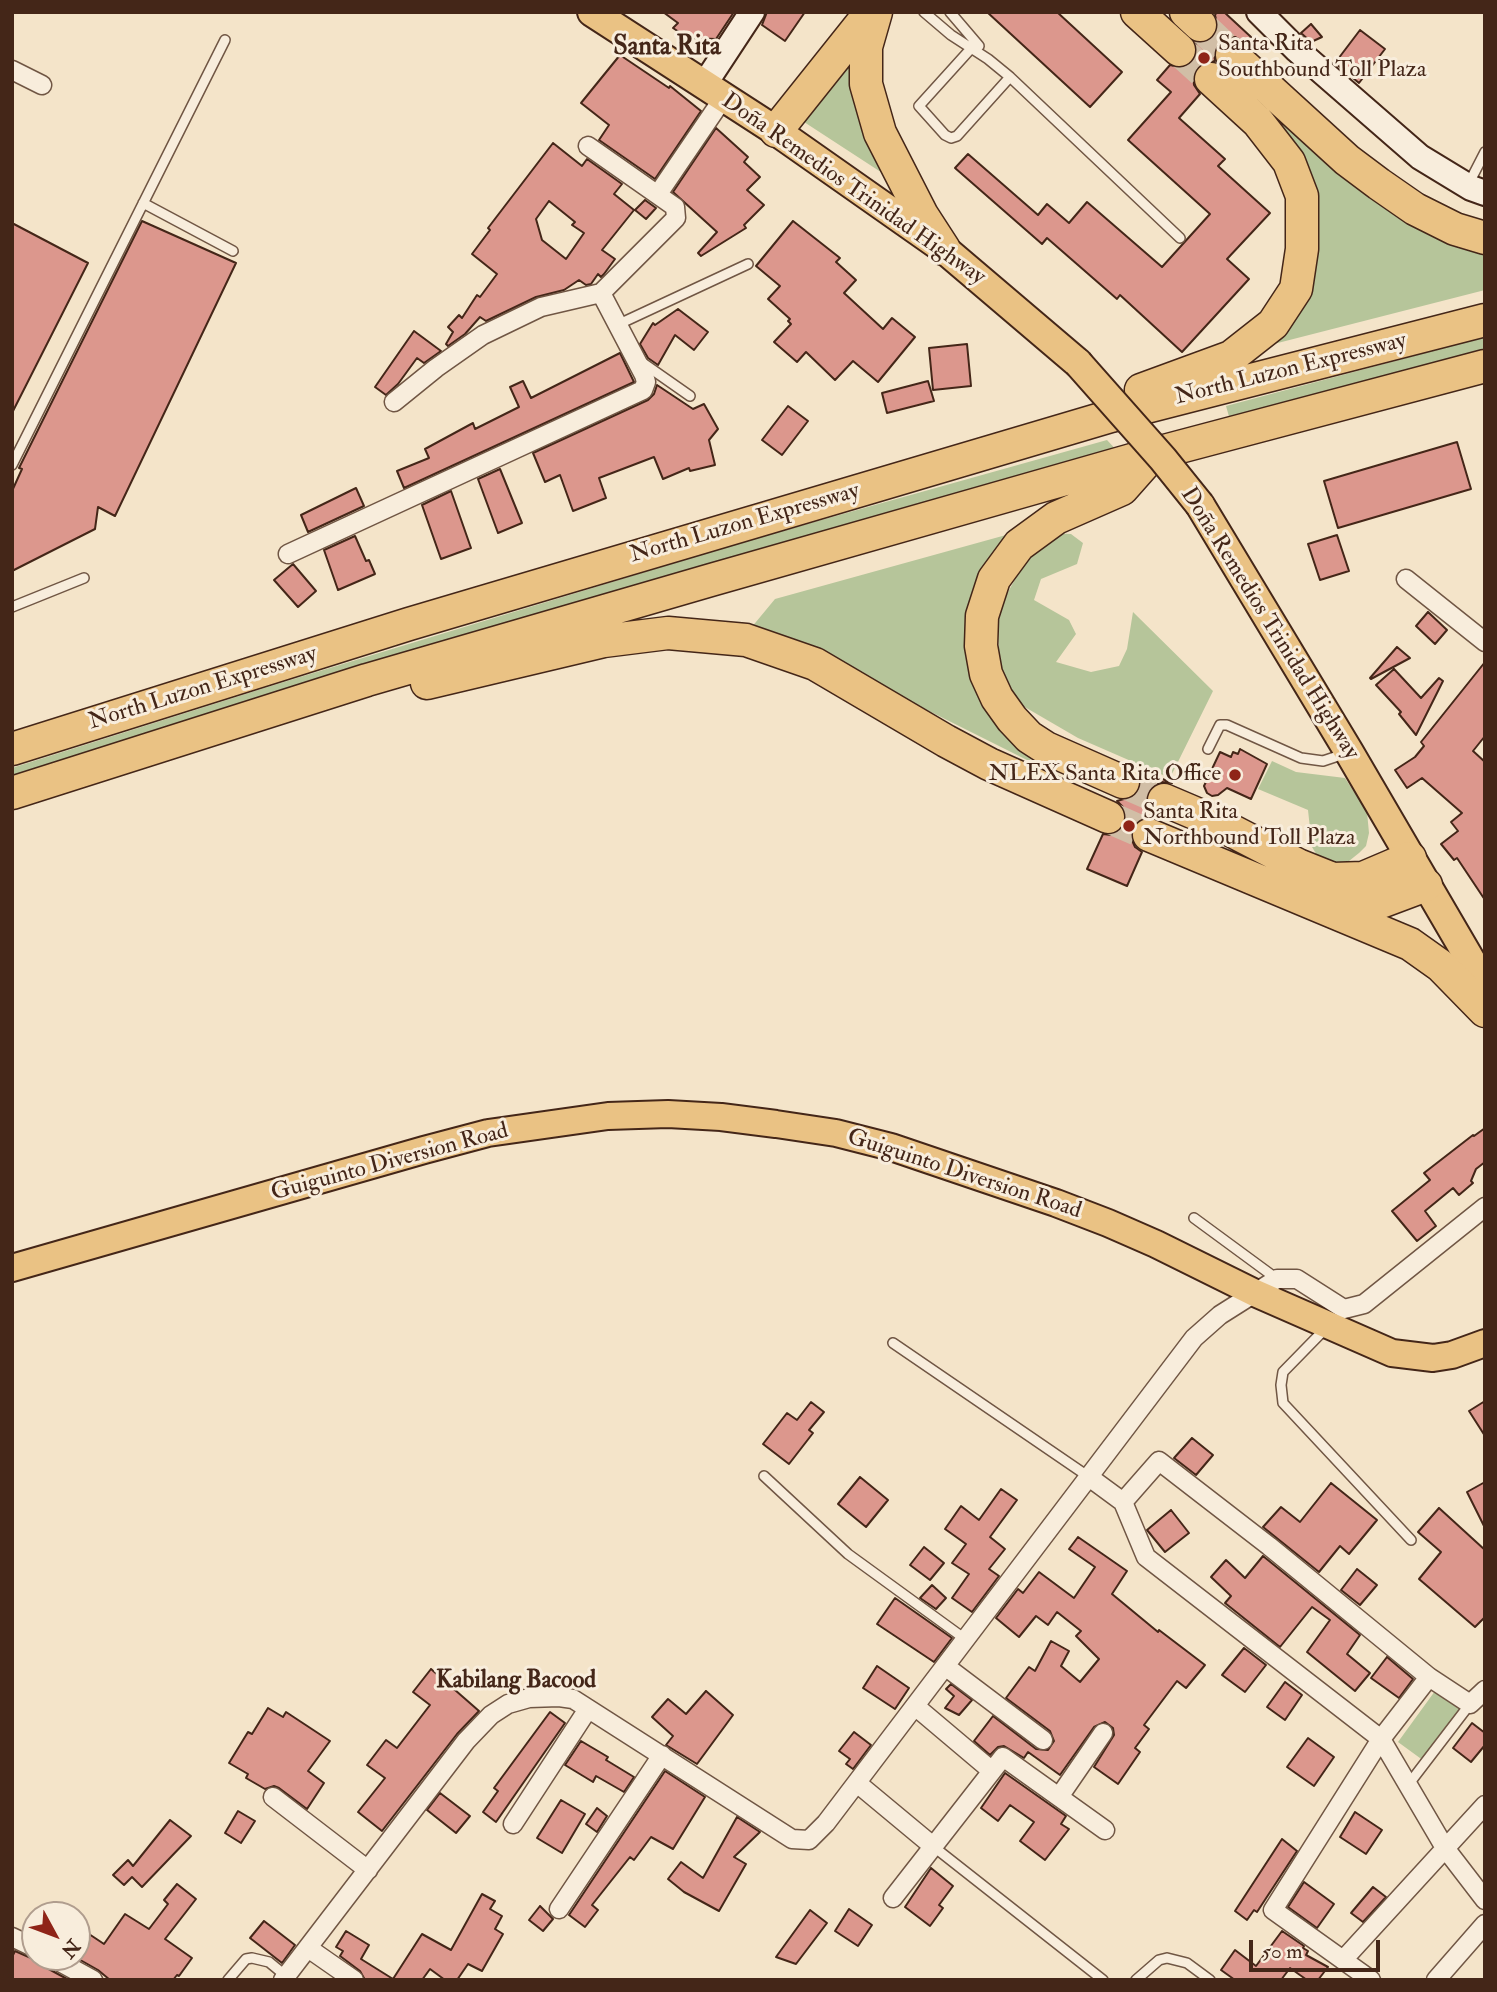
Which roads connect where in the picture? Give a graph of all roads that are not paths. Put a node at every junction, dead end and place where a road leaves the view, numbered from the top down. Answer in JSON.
{"nodes":[{"id":1,"x":593,"y":12,"type":"edge"},
{"id":2,"x":752,"y":12,"type":"edge"},
{"id":3,"x":845,"y":12,"type":"edge"},
{"id":4,"x":874,"y":12,"type":"edge"},
{"id":5,"x":923,"y":12,"type":"edge"},
{"id":6,"x":950,"y":12,"type":"edge"},
{"id":7,"x":1137,"y":12,"type":"edge"},
{"id":8,"x":1259,"y":12,"type":"edge"},
{"id":9,"x":225,"y":40,"type":"dead end"},
{"id":10,"x":974,"y":46,"type":"junction"},
{"id":11,"x":1179,"y":50,"type":"tunnel mouth"},
{"id":12,"x":1232,"y":55,"type":"tunnel mouth"},
{"id":13,"x":12,"y":69,"type":"edge"},
{"id":14,"x":1010,"y":77,"type":"junction"},
{"id":15,"x":1210,"y":79,"type":"tunnel mouth"},
{"id":16,"x":42,"y":85,"type":"dead end"},
{"id":17,"x":714,"y":91,"type":"junction"},
{"id":18,"x":769,"y":127,"type":"junction"},
{"id":19,"x":588,"y":146,"type":"dead end"},
{"id":20,"x":1485,"y":152,"type":"edge"},
{"id":21,"x":1476,"y":189,"type":"edge"},
{"id":22,"x":658,"y":194,"type":"junction"},
{"id":23,"x":143,"y":203,"type":"junction"},
{"id":24,"x":1180,"y":238,"type":"dead end"},
{"id":25,"x":1485,"y":238,"type":"edge"},
{"id":26,"x":944,"y":249,"type":"junction"},
{"id":27,"x":233,"y":250,"type":"dead end"},
{"id":28,"x":748,"y":264,"type":"dead end"},
{"id":29,"x":601,"y":293,"type":"junction"},
{"id":30,"x":1485,"y":320,"type":"edge"},
{"id":31,"x":617,"y":325,"type":"junction"},
{"id":32,"x":633,"y":356,"type":"junction"},
{"id":33,"x":1485,"y":366,"type":"edge"},
{"id":34,"x":690,"y":396,"type":"dead end"},
{"id":35,"x":394,"y":402,"type":"dead end"},
{"id":36,"x":1111,"y":416,"type":"junction"},
{"id":37,"x":1153,"y":454,"type":"junction"},
{"id":38,"x":12,"y":465,"type":"edge"},
{"id":39,"x":288,"y":554,"type":"dead end"},
{"id":40,"x":84,"y":578,"type":"dead end"},
{"id":41,"x":1406,"y":579,"type":"dead end"},
{"id":42,"x":12,"y":607,"type":"edge"},
{"id":43,"x":1485,"y":642,"type":"edge"},
{"id":44,"x":367,"y":680,"type":"junction"},
{"id":45,"x":12,"y":749,"type":"edge"},
{"id":46,"x":1208,"y":750,"type":"dead end"},
{"id":47,"x":1349,"y":752,"type":"junction"},
{"id":48,"x":1123,"y":782,"type":"tunnel mouth"},
{"id":49,"x":12,"y":793,"type":"edge"},
{"id":50,"x":1164,"y":800,"type":"tunnel mouth"},
{"id":51,"x":1108,"y":817,"type":"tunnel mouth"},
{"id":52,"x":1149,"y":835,"type":"tunnel mouth"},
{"id":53,"x":1410,"y":858,"type":"junction"},
{"id":54,"x":1426,"y":885,"type":"junction"},
{"id":55,"x":1320,"y":905,"type":"junction"},
{"id":56,"x":1485,"y":985,"type":"edge"},
{"id":57,"x":1485,"y":1012,"type":"edge"},
{"id":58,"x":1485,"y":1207,"type":"edge"},
{"id":59,"x":1194,"y":1218,"type":"dead end"},
{"id":60,"x":12,"y":1268,"type":"edge"},
{"id":61,"x":1277,"y":1279,"type":"junction"},
{"id":62,"x":1255,"y":1293,"type":"junction"},
{"id":63,"x":1344,"y":1309,"type":"junction"},
{"id":64,"x":893,"y":1343,"type":"dead end"},
{"id":65,"x":1485,"y":1343,"type":"edge"},
{"id":66,"x":764,"y":1476,"type":"dead end"},
{"id":67,"x":1089,"y":1477,"type":"junction"},
{"id":68,"x":1123,"y":1502,"type":"junction"},
{"id":69,"x":1411,"y":1540,"type":"dead end"},
{"id":70,"x":965,"y":1639,"type":"junction"},
{"id":71,"x":945,"y":1666,"type":"junction"},
{"id":72,"x":1429,"y":1677,"type":"junction"},
{"id":73,"x":1485,"y":1690,"type":"edge"},
{"id":74,"x":1470,"y":1704,"type":"junction"},
{"id":75,"x":915,"y":1706,"type":"junction"},
{"id":76,"x":589,"y":1709,"type":"junction"},
{"id":77,"x":1103,"y":1733,"type":"dead end"},
{"id":78,"x":1381,"y":1739,"type":"junction"},
{"id":79,"x":1043,"y":1740,"type":"dead end"},
{"id":80,"x":662,"y":1755,"type":"junction"},
{"id":81,"x":992,"y":1772,"type":"junction"},
{"id":82,"x":856,"y":1783,"type":"junction"},
{"id":83,"x":1408,"y":1785,"type":"junction"},
{"id":84,"x":273,"y":1797,"type":"dead end"},
{"id":85,"x":1059,"y":1797,"type":"junction"},
{"id":86,"x":1485,"y":1805,"type":"edge"},
{"id":87,"x":513,"y":1824,"type":"dead end"},
{"id":88,"x":1105,"y":1830,"type":"dead end"},
{"id":89,"x":934,"y":1847,"type":"junction"},
{"id":90,"x":1445,"y":1849,"type":"junction"},
{"id":91,"x":368,"y":1870,"type":"junction"},
{"id":92,"x":893,"y":1898,"type":"dead end"},
{"id":93,"x":1485,"y":1900,"type":"edge"},
{"id":94,"x":559,"y":1909,"type":"dead end"},
{"id":95,"x":1485,"y":1924,"type":"edge"},
{"id":96,"x":309,"y":1948,"type":"junction"},
{"id":97,"x":1343,"y":1960,"type":"junction"},
{"id":98,"x":77,"y":1971,"type":"edge"},
{"id":99,"x":285,"y":1978,"type":"edge"},
{"id":100,"x":93,"y":1980,"type":"edge"},
{"id":101,"x":228,"y":1980,"type":"edge"},
{"id":102,"x":354,"y":1980,"type":"edge"},
{"id":103,"x":1103,"y":1980,"type":"edge"},
{"id":104,"x":1136,"y":1980,"type":"edge"},
{"id":105,"x":1210,"y":1980,"type":"edge"},
{"id":106,"x":1371,"y":1980,"type":"edge"},
{"id":107,"x":1436,"y":1980,"type":"edge"}],
"edges":[{"from":1,"to":17,"type":"highway","name":"Doña Remedios Trinidad Highway"},
{"from":2,"to":17,"type":"main road"},
{"from":3,"to":18,"type":"highway"},
{"from":4,"to":18,"type":"highway"},
{"from":4,"to":26,"type":"highway"},
{"from":5,"to":10,"type":"lane"},
{"from":6,"to":10,"type":"lane"},
{"from":7,"to":11,"type":"highway"},
{"from":8,"to":21,"type":"main road"},
{"from":9,"to":23,"type":"lane"},
{"from":10,"to":14,"type":"lane"},
{"from":10,"to":14,"type":"lane"},
{"from":12,"to":25,"type":"highway"},
{"from":13,"to":16,"type":"street"},
{"from":14,"to":24,"type":"lane"},
{"from":15,"to":36,"type":"highway"},
{"from":17,"to":18,"type":"highway","name":"Doña Remedios Trinidad Highway"},
{"from":17,"to":22,"type":"street"},
{"from":18,"to":26,"type":"highway","name":"Doña Remedios Trinidad Highway"},
{"from":19,"to":22,"type":"street"},
{"from":20,"to":21,"type":"lane"},
{"from":22,"to":29,"type":"street"},
{"from":23,"to":27,"type":"lane"},
{"from":23,"to":38,"type":"lane"},
{"from":26,"to":47,"type":"highway","name":"Doña Remedios Trinidad Highway","bridge":true},
{"from":28,"to":31,"type":"lane"},
{"from":29,"to":31,"type":"street"},
{"from":29,"to":35,"type":"street"},
{"from":30,"to":36,"type":"highway","name":"North Luzon Expressway"},
{"from":31,"to":32,"type":"street"},
{"from":32,"to":34,"type":"lane"},
{"from":32,"to":39,"type":"street"},
{"from":33,"to":37,"type":"highway","name":"North Luzon Expressway"},
{"from":36,"to":45,"type":"highway","name":"North Luzon Expressway"},
{"from":37,"to":44,"type":"highway","name":"North Luzon Expressway"},
{"from":37,"to":48,"type":"highway"},
{"from":40,"to":42,"type":"lane"},
{"from":41,"to":43,"type":"street"},
{"from":44,"to":49,"type":"highway","name":"North Luzon Expressway"},
{"from":44,"to":51,"type":"highway"},
{"from":46,"to":47,"type":"lane"},
{"from":47,"to":53,"type":"highway","name":"Doña Remedios Trinidad Highway"},
{"from":50,"to":53,"type":"highway"},
{"from":52,"to":55,"type":"highway"},
{"from":53,"to":54,"type":"highway","name":"Doña Remedios Trinidad Highway"},
{"from":54,"to":55,"type":"highway"},
{"from":54,"to":56,"type":"highway","name":"Doña Remedios Trinidad Highway"},
{"from":55,"to":57,"type":"highway"},
{"from":58,"to":63,"type":"street"},
{"from":59,"to":61,"type":"lane"},
{"from":60,"to":62,"type":"main road","name":"Guiguinto Diversion Road"},
{"from":61,"to":62,"type":"street"},
{"from":61,"to":63,"type":"street"},
{"from":62,"to":65,"type":"main road","name":"Guiguinto Diversion Road"},
{"from":62,"to":67,"type":"street"},
{"from":63,"to":69,"type":"lane"},
{"from":64,"to":67,"type":"lane"},
{"from":66,"to":70,"type":"lane"},
{"from":67,"to":68,"type":"street"},
{"from":67,"to":70,"type":"street"},
{"from":68,"to":72,"type":"street"},
{"from":68,"to":78,"type":"street"},
{"from":70,"to":71,"type":"street"},
{"from":71,"to":75,"type":"street"},
{"from":71,"to":79,"type":"street"},
{"from":72,"to":74,"type":"street"},
{"from":72,"to":78,"type":"street"},
{"from":73,"to":74,"type":"street"},
{"from":74,"to":83,"type":"lane"},
{"from":75,"to":81,"type":"street"},
{"from":75,"to":82,"type":"street"},
{"from":76,"to":80,"type":"street"},
{"from":76,"to":87,"type":"street"},
{"from":76,"to":91,"type":"street"},
{"from":77,"to":85,"type":"street"},
{"from":78,"to":83,"type":"street"},
{"from":78,"to":97,"type":"street"},
{"from":80,"to":82,"type":"street"},
{"from":80,"to":94,"type":"street"},
{"from":81,"to":85,"type":"street"},
{"from":81,"to":89,"type":"street"},
{"from":82,"to":89,"type":"street"},
{"from":83,"to":90,"type":"street"},
{"from":84,"to":91,"type":"street"},
{"from":85,"to":88,"type":"street"},
{"from":86,"to":90,"type":"street"},
{"from":89,"to":92,"type":"street"},
{"from":89,"to":103,"type":"lane"},
{"from":90,"to":93,"type":"street"},
{"from":90,"to":97,"type":"street"},
{"from":91,"to":96,"type":"street"},
{"from":95,"to":107,"type":"street"},
{"from":96,"to":99,"type":"street"},
{"from":96,"to":102,"type":"street"},
{"from":97,"to":106,"type":"street"},
{"from":98,"to":100,"type":"street"},
{"from":99,"to":101,"type":"lane"},
{"from":104,"to":105,"type":"lane"}]}
